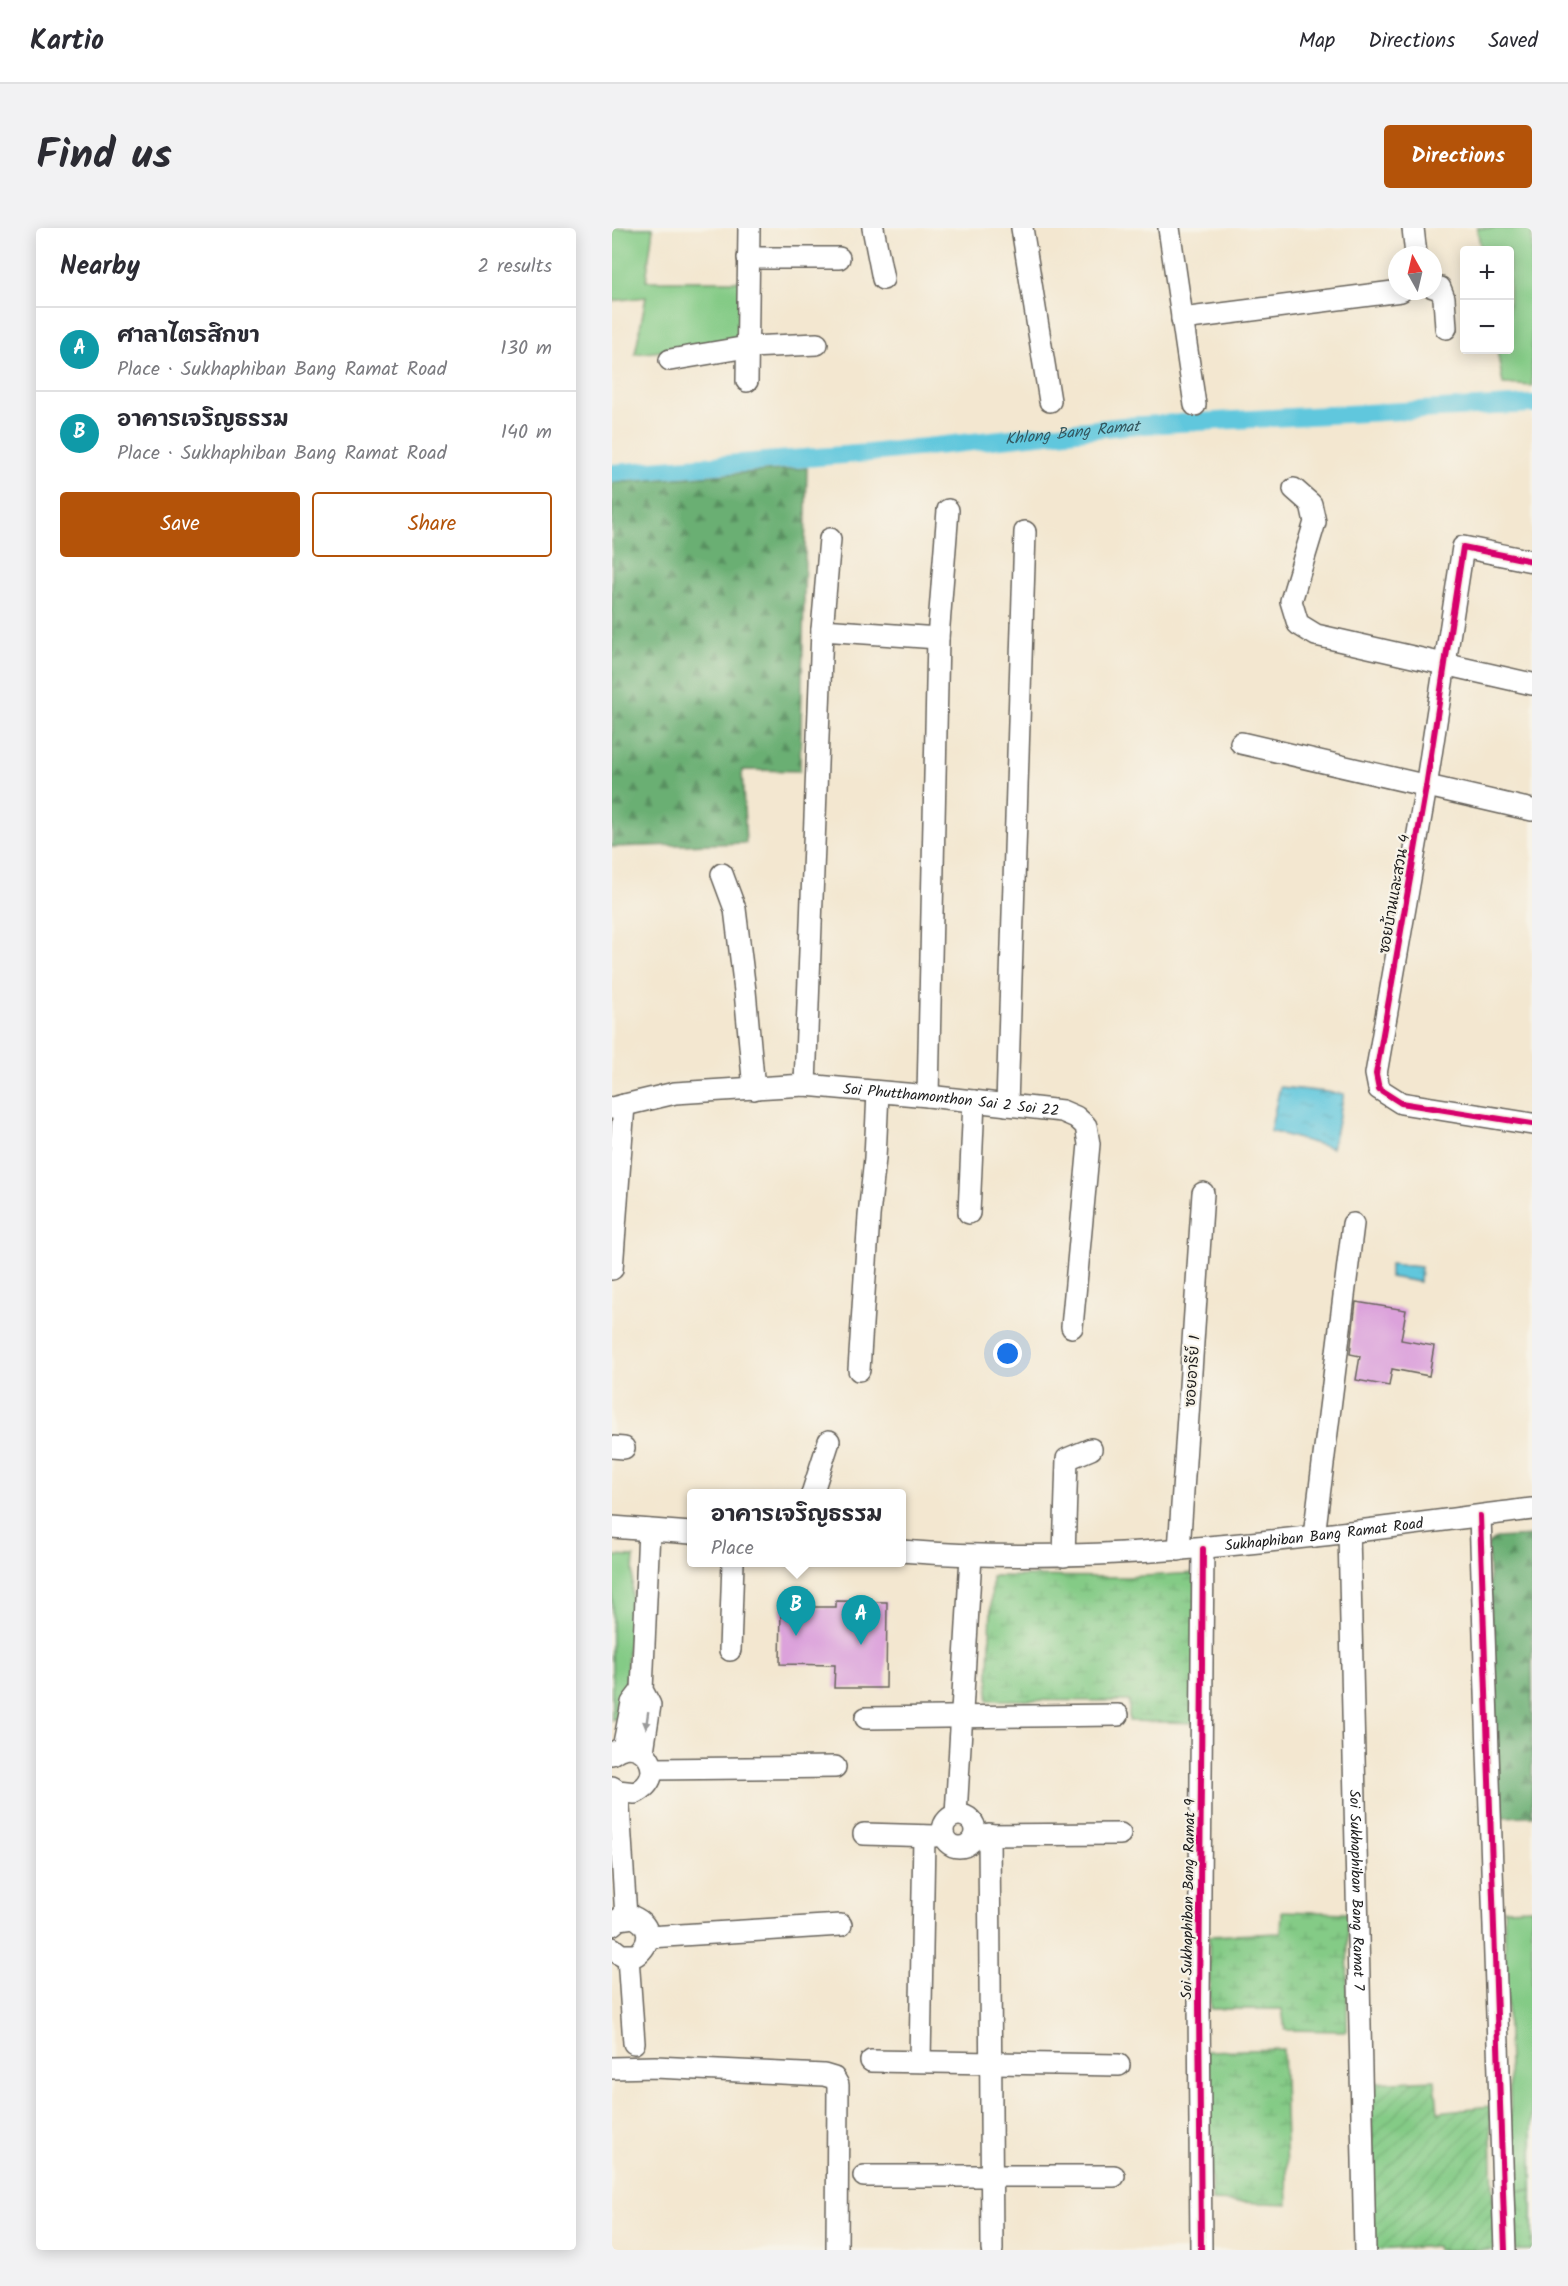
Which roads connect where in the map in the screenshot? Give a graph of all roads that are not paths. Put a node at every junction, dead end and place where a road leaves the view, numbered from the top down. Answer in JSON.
{"nodes":[{"id":1,"x":749,"y":228,"type":"edge"},
{"id":2,"x":873,"y":228,"type":"edge"},
{"id":3,"x":1022,"y":228,"type":"edge"},
{"id":4,"x":1169,"y":228,"type":"edge"},
{"id":5,"x":1413,"y":228,"type":"edge"},
{"id":6,"x":1415,"y":246,"type":"edge"},
{"id":7,"x":748,"y":258,"type":"junction"},
{"id":8,"x":839,"y":258,"type":"dead end"},
{"id":9,"x":883,"y":279,"type":"dead end"},
{"id":10,"x":1388,"y":293,"type":"edge"},
{"id":11,"x":1442,"y":293,"type":"edge"},
{"id":12,"x":1182,"y":319,"type":"junction"},
{"id":13,"x":1446,"y":328,"type":"dead end"},
{"id":14,"x":817,"y":344,"type":"dead end"},
{"id":15,"x":747,"y":347,"type":"junction"},
{"id":16,"x":670,"y":360,"type":"dead end"},
{"id":17,"x":747,"y":381,"type":"dead end"},
{"id":18,"x":1050,"y":401,"type":"dead end"},
{"id":19,"x":1195,"y":405,"type":"dead end"},
{"id":20,"x":1294,"y":489,"type":"dead end"},
{"id":21,"x":948,"y":510,"type":"dead end"},
{"id":22,"x":1025,"y":532,"type":"dead end"},
{"id":23,"x":830,"y":539,"type":"dead end"},
{"id":24,"x":1532,"y":561,"type":"edge"},
{"id":25,"x":822,"y":630,"type":"junction"},
{"id":26,"x":938,"y":638,"type":"junction"},
{"id":27,"x":1445,"y":664,"type":"junction"},
{"id":28,"x":1532,"y":684,"type":"edge"},
{"id":29,"x":1241,"y":743,"type":"dead end"},
{"id":30,"x":1426,"y":787,"type":"junction"},
{"id":31,"x":1532,"y":810,"type":"edge"},
{"id":32,"x":722,"y":874,"type":"dead end"},
{"id":33,"x":805,"y":1086,"type":"junction"},
{"id":34,"x":754,"y":1089,"type":"junction"},
{"id":35,"x":878,"y":1092,"type":"junction"},
{"id":36,"x":928,"y":1096,"type":"junction"},
{"id":37,"x":974,"y":1101,"type":"junction"},
{"id":38,"x":1007,"y":1105,"type":"junction"},
{"id":39,"x":618,"y":1107,"type":"edge"},
{"id":40,"x":1532,"y":1124,"type":"edge"},
{"id":41,"x":1203,"y":1193,"type":"dead end"},
{"id":42,"x":969,"y":1213,"type":"dead end"},
{"id":43,"x":1353,"y":1224,"type":"dead end"},
{"id":44,"x":612,"y":1269,"type":"edge"},
{"id":45,"x":1072,"y":1328,"type":"dead end"},
{"id":46,"x":859,"y":1370,"type":"dead end"},
{"id":47,"x":829,"y":1441,"type":"dead end"},
{"id":48,"x":1091,"y":1449,"type":"dead end"},
{"id":49,"x":813,"y":1489,"type":"edge"},
{"id":50,"x":1532,"y":1509,"type":"edge"},
{"id":51,"x":1480,"y":1516,"type":"junction"},
{"id":52,"x":612,"y":1527,"type":"edge"},
{"id":53,"x":649,"y":1530,"type":"junction"},
{"id":54,"x":1349,"y":1532,"type":"junction"},
{"id":55,"x":687,"y":1533,"type":"edge"},
{"id":56,"x":1314,"y":1536,"type":"junction"},
{"id":57,"x":1203,"y":1549,"type":"junction"},
{"id":58,"x":1179,"y":1550,"type":"junction"},
{"id":59,"x":906,"y":1551,"type":"edge"},
{"id":60,"x":971,"y":1556,"type":"junction"},
{"id":61,"x":1064,"y":1556,"type":"junction"},
{"id":62,"x":732,"y":1567,"type":"edge"},
{"id":63,"x":730,"y":1650,"type":"dead end"},
{"id":64,"x":1118,"y":1715,"type":"dead end"},
{"id":65,"x":962,"y":1717,"type":"junction"},
{"id":66,"x":866,"y":1718,"type":"dead end"},
{"id":67,"x":633,"y":1755,"type":"edge"},
{"id":68,"x":835,"y":1767,"type":"dead end"},
{"id":69,"x":615,"y":1789,"type":"edge"},
{"id":70,"x":956,"y":1815,"type":"junction"},
{"id":71,"x":864,"y":1834,"type":"dead end"},
{"id":72,"x":982,"y":1834,"type":"junction"},
{"id":73,"x":1120,"y":1834,"type":"dead end"},
{"id":74,"x":933,"y":1836,"type":"junction"},
{"id":75,"x":619,"y":1921,"type":"edge"},
{"id":76,"x":841,"y":1925,"type":"dead end"},
{"id":77,"x":649,"y":1937,"type":"junction"},
{"id":78,"x":620,"y":1952,"type":"edge"},
{"id":79,"x":634,"y":2043,"type":"dead end"},
{"id":80,"x":871,"y":2061,"type":"dead end"},
{"id":81,"x":920,"y":2061,"type":"junction"},
{"id":82,"x":990,"y":2063,"type":"junction"},
{"id":83,"x":1119,"y":2065,"type":"dead end"},
{"id":84,"x":612,"y":2068,"type":"edge"},
{"id":85,"x":864,"y":2176,"type":"dead end"},
{"id":86,"x":991,"y":2176,"type":"junction"},
{"id":87,"x":1114,"y":2176,"type":"dead end"},
{"id":88,"x":837,"y":2250,"type":"edge"},
{"id":89,"x":992,"y":2250,"type":"edge"},
{"id":90,"x":1201,"y":2250,"type":"edge"},
{"id":91,"x":1365,"y":2250,"type":"edge"},
{"id":92,"x":1505,"y":2250,"type":"edge"}],
"edges":[{"from":1,"to":7,"type":"street"},
{"from":2,"to":9,"type":"street"},
{"from":3,"to":18,"type":"street"},
{"from":4,"to":12,"type":"street"},
{"from":5,"to":6,"type":"street"},
{"from":7,"to":8,"type":"street"},
{"from":7,"to":15,"type":"street"},
{"from":10,"to":12,"type":"street"},
{"from":11,"to":13,"type":"street"},
{"from":12,"to":19,"type":"street"},
{"from":14,"to":15,"type":"street"},
{"from":15,"to":16,"type":"street"},
{"from":15,"to":17,"type":"street"},
{"from":20,"to":27,"type":"street"},
{"from":21,"to":26,"type":"street"},
{"from":22,"to":38,"type":"street"},
{"from":23,"to":25,"type":"street"},
{"from":24,"to":27,"type":"street","name":"ซอยบ้านและสวน 4"},
{"from":25,"to":26,"type":"street"},
{"from":25,"to":33,"type":"street"},
{"from":26,"to":36,"type":"street"},
{"from":27,"to":28,"type":"street"},
{"from":27,"to":30,"type":"street","name":"ซอยบ้านและสวน 4"},
{"from":29,"to":30,"type":"street"},
{"from":30,"to":31,"type":"street"},
{"from":30,"to":40,"type":"street","name":"ซอยบ้านและสวน 4"},
{"from":32,"to":34,"type":"street"},
{"from":33,"to":34,"type":"street","name":"Soi Phutthamonthon Sai 2 Soi 22"},
{"from":33,"to":35,"type":"street","name":"Soi Phutthamonthon Sai 2 Soi 22"},
{"from":34,"to":39,"type":"street","name":"Soi Phutthamonthon Sai 2 Soi 22"},
{"from":35,"to":36,"type":"street","name":"Soi Phutthamonthon Sai 2 Soi 22"},
{"from":35,"to":46,"type":"street"},
{"from":36,"to":37,"type":"street","name":"Soi Phutthamonthon Sai 2 Soi 22"},
{"from":37,"to":38,"type":"street","name":"Soi Phutthamonthon Sai 2 Soi 22"},
{"from":37,"to":42,"type":"street"},
{"from":38,"to":45,"type":"street","name":"Soi Phutthamonthon Sai 2 Soi 22"},
{"from":39,"to":44,"type":"street"},
{"from":41,"to":58,"type":"street","name":"ซอยอารีย์ 1"},
{"from":43,"to":56,"type":"street"},
{"from":47,"to":49,"type":"street"},
{"from":48,"to":61,"type":"street"},
{"from":50,"to":51,"type":"street","name":"Sukhaphiban Bang Ramat Road"},
{"from":51,"to":54,"type":"street","name":"Sukhaphiban Bang Ramat Road"},
{"from":51,"to":92,"type":"street"},
{"from":52,"to":53,"type":"street"},
{"from":53,"to":55,"type":"street"},
{"from":53,"to":67,"type":"street"},
{"from":54,"to":56,"type":"street","name":"Sukhaphiban Bang Ramat Road"},
{"from":54,"to":91,"type":"street","name":"Soi Sukhaphiban Bang Ramat 7"},
{"from":56,"to":57,"type":"street","name":"Sukhaphiban Bang Ramat Road"},
{"from":57,"to":58,"type":"street","name":"Sukhaphiban Bang Ramat Road"},
{"from":57,"to":90,"type":"street","name":"Soi Sukhaphiban Bang Ramat 9"},
{"from":58,"to":61,"type":"street","name":"Sukhaphiban Bang Ramat Road"},
{"from":59,"to":60,"type":"street","name":"Sukhaphiban Bang Ramat Road"},
{"from":60,"to":61,"type":"street","name":"Sukhaphiban Bang Ramat Road"},
{"from":60,"to":65,"type":"street"},
{"from":62,"to":63,"type":"street"},
{"from":64,"to":65,"type":"street"},
{"from":65,"to":66,"type":"street"},
{"from":65,"to":70,"type":"street"},
{"from":67,"to":68,"type":"street"},
{"from":67,"to":69,"type":"street"},
{"from":69,"to":75,"type":"street"},
{"from":70,"to":72,"type":"street"},
{"from":70,"to":74,"type":"street"},
{"from":71,"to":74,"type":"street"},
{"from":72,"to":73,"type":"street"},
{"from":72,"to":74,"type":"street"},
{"from":72,"to":82,"type":"street"},
{"from":74,"to":81,"type":"street"},
{"from":75,"to":77,"type":"street"},
{"from":76,"to":77,"type":"street"},
{"from":77,"to":78,"type":"street"},
{"from":78,"to":79,"type":"street"},
{"from":80,"to":81,"type":"street"},
{"from":81,"to":82,"type":"street"},
{"from":82,"to":83,"type":"street"},
{"from":82,"to":86,"type":"street"},
{"from":84,"to":88,"type":"street"},
{"from":85,"to":86,"type":"street"},
{"from":86,"to":87,"type":"street"},
{"from":86,"to":89,"type":"street"}]}
